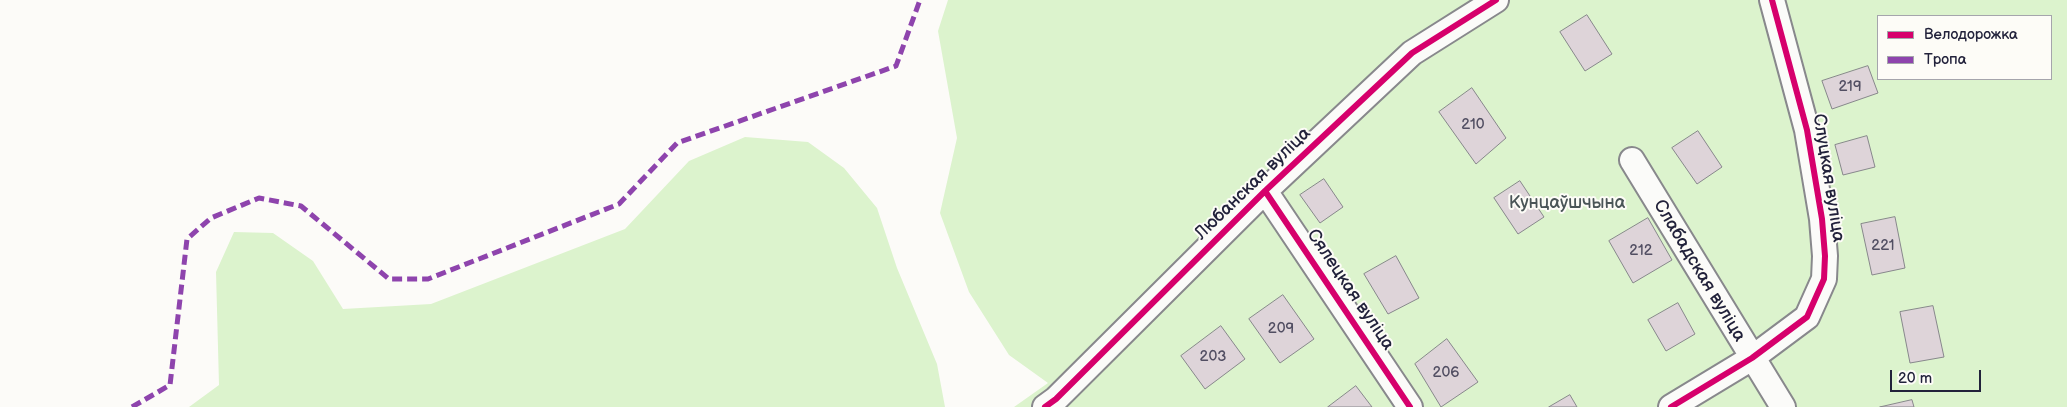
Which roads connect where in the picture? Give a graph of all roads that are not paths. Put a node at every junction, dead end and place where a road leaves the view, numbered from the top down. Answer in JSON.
{"nodes":[{"id":1,"x":1496,"y":0,"type":"edge"},
{"id":2,"x":1772,"y":0,"type":"edge"},
{"id":3,"x":1632,"y":160,"type":"dead end"},
{"id":4,"x":1265,"y":191,"type":"junction"},
{"id":5,"x":1752,"y":358,"type":"junction"},
{"id":6,"x":1054,"y":404,"type":"edge"},
{"id":7,"x":1410,"y":407,"type":"edge"},
{"id":8,"x":1671,"y":407,"type":"edge"},
{"id":9,"x":1783,"y":407,"type":"edge"}],
"edges":[{"from":1,"to":4,"type":"street","name":"Любанская вуліца"},
{"from":2,"to":5,"type":"street","name":"Слуцкая вуліца"},
{"from":3,"to":5,"type":"street","name":"Слабадская вуліца"},
{"from":4,"to":6,"type":"street","name":"Любанская вуліца"},
{"from":4,"to":7,"type":"street","name":"Сялецкая вуліца"},
{"from":5,"to":8,"type":"street","name":"Слуцкая вуліца"},
{"from":5,"to":9,"type":"street","name":"Слабадская вуліца"}]}
